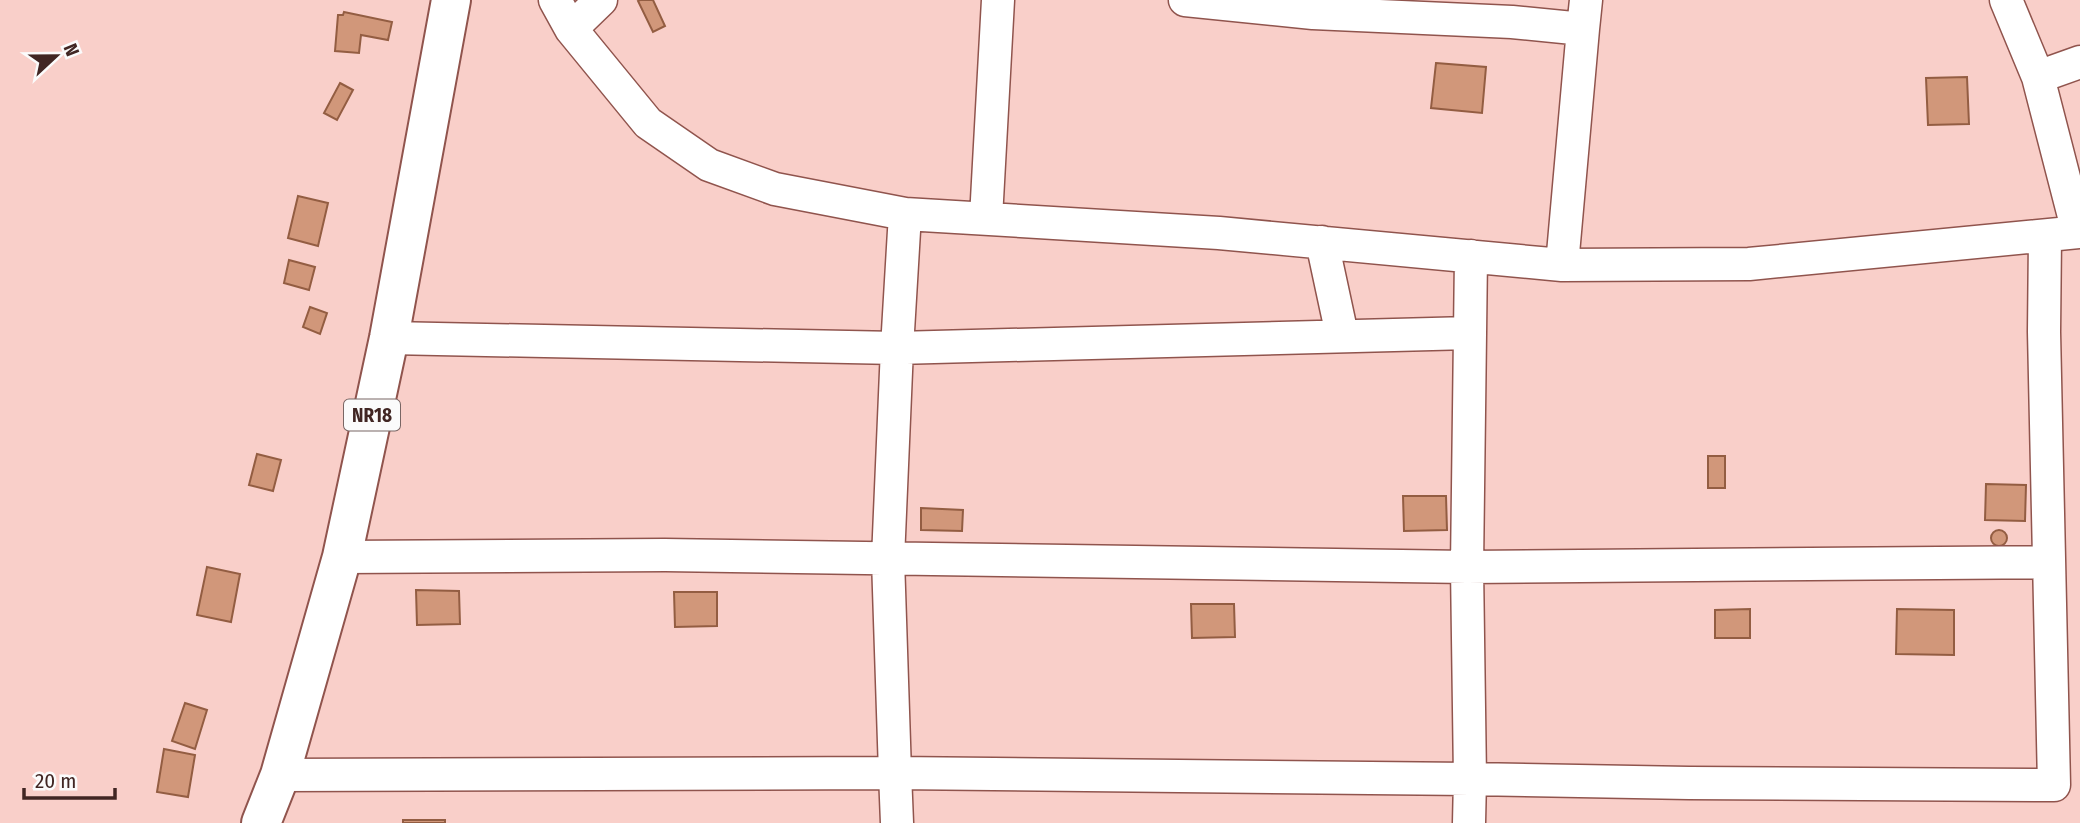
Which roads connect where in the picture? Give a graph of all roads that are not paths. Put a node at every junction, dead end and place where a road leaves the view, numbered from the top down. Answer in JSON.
{"nodes":[{"id":1,"x":451,"y":0,"type":"edge"},
{"id":2,"x":555,"y":0,"type":"edge"},
{"id":3,"x":601,"y":0,"type":"edge"},
{"id":4,"x":998,"y":0,"type":"edge"},
{"id":5,"x":1185,"y":0,"type":"edge"},
{"id":6,"x":2006,"y":0,"type":"edge"},
{"id":7,"x":1584,"y":14,"type":"edge"},
{"id":8,"x":570,"y":29,"type":"junction"},
{"id":9,"x":2080,"y":62,"type":"edge"},
{"id":10,"x":2038,"y":77,"type":"junction"},
{"id":11,"x":905,"y":214,"type":"junction"},
{"id":12,"x":986,"y":218,"type":"junction"},
{"id":13,"x":2079,"y":232,"type":"edge"},
{"id":14,"x":2045,"y":237,"type":"junction"},
{"id":15,"x":1322,"y":242,"type":"junction"},
{"id":16,"x":1471,"y":256,"type":"junction"},
{"id":17,"x":1562,"y":265,"type":"junction"},
{"id":18,"x":1470,"y":333,"type":"junction"},
{"id":19,"x":1342,"y":335,"type":"junction"},
{"id":20,"x":389,"y":338,"type":"junction"},
{"id":21,"x":897,"y":348,"type":"junction"},
{"id":22,"x":342,"y":556,"type":"junction"},
{"id":23,"x":888,"y":559,"type":"junction"},
{"id":24,"x":2049,"y":562,"type":"junction"},
{"id":25,"x":1468,"y":567,"type":"junction"},
{"id":26,"x":895,"y":773,"type":"junction"},
{"id":27,"x":280,"y":775,"type":"junction"},
{"id":28,"x":1470,"y":779,"type":"junction"},
{"id":29,"x":2067,"y":785,"type":"edge"},
{"id":30,"x":261,"y":823,"type":"edge"},
{"id":31,"x":897,"y":823,"type":"edge"},
{"id":32,"x":1469,"y":823,"type":"edge"}],
"edges":[{"from":1,"to":20,"type":"main road","number":"NR18"},
{"from":2,"to":8,"type":"street"},
{"from":3,"to":8,"type":"street"},
{"from":4,"to":12,"type":"street"},
{"from":5,"to":7,"type":"street"},
{"from":6,"to":10,"type":"street"},
{"from":7,"to":17,"type":"street"},
{"from":8,"to":11,"type":"street"},
{"from":9,"to":10,"type":"street"},
{"from":10,"to":13,"type":"street"},
{"from":11,"to":12,"type":"street"},
{"from":11,"to":21,"type":"street"},
{"from":12,"to":15,"type":"street"},
{"from":13,"to":14,"type":"street"},
{"from":14,"to":17,"type":"street"},
{"from":14,"to":24,"type":"street"},
{"from":15,"to":16,"type":"street"},
{"from":15,"to":19,"type":"street"},
{"from":16,"to":17,"type":"street"},
{"from":16,"to":18,"type":"street"},
{"from":18,"to":19,"type":"street"},
{"from":18,"to":25,"type":"street"},
{"from":19,"to":21,"type":"street"},
{"from":20,"to":21,"type":"street"},
{"from":20,"to":22,"type":"main road","number":"NR18"},
{"from":21,"to":23,"type":"street"},
{"from":22,"to":23,"type":"street"},
{"from":22,"to":27,"type":"main road","number":"NR18"},
{"from":23,"to":25,"type":"street"},
{"from":23,"to":26,"type":"street"},
{"from":24,"to":25,"type":"street"},
{"from":24,"to":29,"type":"street"},
{"from":25,"to":28,"type":"street"},
{"from":26,"to":27,"type":"street"},
{"from":26,"to":28,"type":"street"},
{"from":26,"to":31,"type":"street"},
{"from":27,"to":30,"type":"main road","number":"NR18"},
{"from":28,"to":29,"type":"street"},
{"from":28,"to":32,"type":"street"}]}
